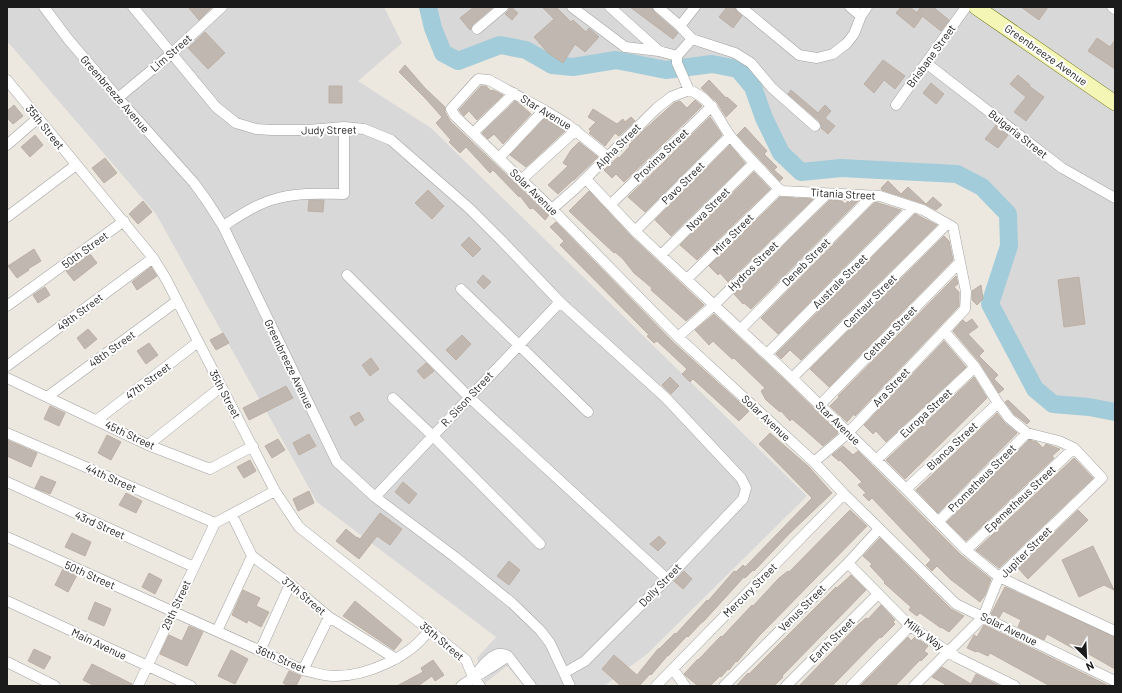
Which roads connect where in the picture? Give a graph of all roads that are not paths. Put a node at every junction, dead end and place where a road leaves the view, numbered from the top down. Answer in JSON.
{"nodes":[{"id":1,"x":44,"y":7,"type":"edge"},
{"id":2,"x":133,"y":7,"type":"edge"},
{"id":3,"x":503,"y":7,"type":"edge"},
{"id":4,"x":572,"y":7,"type":"edge"},
{"id":5,"x":610,"y":7,"type":"edge"},
{"id":6,"x":658,"y":7,"type":"edge"},
{"id":7,"x":695,"y":7,"type":"edge"},
{"id":8,"x":741,"y":7,"type":"edge"},
{"id":9,"x":850,"y":7,"type":"edge"},
{"id":10,"x":867,"y":7,"type":"edge"},
{"id":11,"x":966,"y":7,"type":"edge"},
{"id":12,"x":976,"y":7,"type":"edge"},
{"id":13,"x":1112,"y":7,"type":"edge"},
{"id":14,"x":219,"y":8,"type":"edge"},
{"id":15,"x":1115,"y":9,"type":"edge"},
{"id":16,"x":861,"y":16,"type":"junction"},
{"id":17,"x":680,"y":26,"type":"junction"},
{"id":18,"x":477,"y":29,"type":"dead end"},
{"id":19,"x":692,"y":39,"type":"junction"},
{"id":20,"x":660,"y":51,"type":"junction"},
{"id":21,"x":171,"y":54,"type":"junction"},
{"id":22,"x":677,"y":60,"type":"junction"},
{"id":23,"x":926,"y":63,"type":"junction"},
{"id":24,"x":7,"y":81,"type":"edge"},
{"id":25,"x":687,"y":88,"type":"junction"},
{"id":26,"x":514,"y":93,"type":"junction"},
{"id":27,"x":118,"y":98,"type":"junction"},
{"id":28,"x":1115,"y":103,"type":"edge"},
{"id":29,"x":896,"y":105,"type":"dead end"},
{"id":30,"x":712,"y":106,"type":"junction"},
{"id":31,"x":451,"y":109,"type":"joint"},
{"id":32,"x":544,"y":110,"type":"junction"},
{"id":33,"x":38,"y":118,"type":"junction"},
{"id":34,"x":815,"y":126,"type":"dead end"},
{"id":35,"x":344,"y":127,"type":"junction"},
{"id":36,"x":576,"y":130,"type":"junction"},
{"id":37,"x":473,"y":133,"type":"junction"},
{"id":38,"x":730,"y":136,"type":"junction"},
{"id":39,"x":7,"y":145,"type":"edge"},
{"id":40,"x":608,"y":157,"type":"junction"},
{"id":41,"x":499,"y":158,"type":"junction"},
{"id":42,"x":754,"y":163,"type":"junction"},
{"id":43,"x":76,"y":165,"type":"junction"},
{"id":44,"x":586,"y":179,"type":"junction"},
{"id":45,"x":521,"y":180,"type":"junction"},
{"id":46,"x":779,"y":189,"type":"junction"},
{"id":47,"x":827,"y":194,"type":"junction"},
{"id":48,"x":872,"y":196,"type":"junction"},
{"id":49,"x":1115,"y":198,"type":"edge"},
{"id":50,"x":611,"y":204,"type":"junction"},
{"id":51,"x":913,"y":207,"type":"junction"},
{"id":52,"x":552,"y":209,"type":"junction"},
{"id":53,"x":7,"y":217,"type":"edge"},
{"id":54,"x":124,"y":221,"type":"junction"},
{"id":55,"x":947,"y":224,"type":"junction"},
{"id":56,"x":223,"y":226,"type":"junction"},
{"id":57,"x":635,"y":231,"type":"junction"},
{"id":58,"x":661,"y":255,"type":"junction"},
{"id":59,"x":153,"y":258,"type":"junction"},
{"id":60,"x":960,"y":262,"type":"junction"},
{"id":61,"x":347,"y":275,"type":"dead end"},
{"id":62,"x":687,"y":279,"type":"junction"},
{"id":63,"x":461,"y":289,"type":"dead end"},
{"id":64,"x":177,"y":301,"type":"junction"},
{"id":65,"x":560,"y":302,"type":"junction"},
{"id":66,"x":714,"y":304,"type":"junction"},
{"id":67,"x":7,"y":306,"type":"edge"},
{"id":68,"x":741,"y":329,"type":"junction"},
{"id":69,"x":944,"y":331,"type":"junction"},
{"id":70,"x":678,"y":337,"type":"junction"},
{"id":71,"x":198,"y":342,"type":"junction"},
{"id":72,"x":518,"y":345,"type":"junction"},
{"id":73,"x":767,"y":354,"type":"junction"},
{"id":74,"x":7,"y":366,"type":"edge"},
{"id":75,"x":975,"y":367,"type":"junction"},
{"id":76,"x":7,"y":378,"type":"edge"},
{"id":77,"x":792,"y":378,"type":"junction"},
{"id":78,"x":221,"y":387,"type":"junction"},
{"id":79,"x":47,"y":397,"type":"junction"},
{"id":80,"x":470,"y":397,"type":"junction"},
{"id":81,"x":393,"y":398,"type":"dead end"},
{"id":82,"x":998,"y":404,"type":"junction"},
{"id":83,"x":820,"y":405,"type":"junction"},
{"id":84,"x":588,"y":412,"type":"dead end"},
{"id":85,"x":97,"y":420,"type":"junction"},
{"id":86,"x":7,"y":433,"type":"edge"},
{"id":87,"x":848,"y":433,"type":"junction"},
{"id":88,"x":1027,"y":433,"type":"junction"},
{"id":89,"x":433,"y":436,"type":"junction"},
{"id":90,"x":148,"y":445,"type":"junction"},
{"id":91,"x":253,"y":446,"type":"junction"},
{"id":92,"x":1074,"y":448,"type":"junction"},
{"id":93,"x":876,"y":460,"type":"junction"},
{"id":94,"x":814,"y":462,"type":"junction"},
{"id":95,"x":7,"y":482,"type":"edge"},
{"id":96,"x":746,"y":488,"type":"joint"},
{"id":97,"x":906,"y":489,"type":"junction"},
{"id":98,"x":275,"y":491,"type":"junction"},
{"id":99,"x":844,"y":494,"type":"junction"},
{"id":100,"x":375,"y":497,"type":"junction"},
{"id":101,"x":232,"y":515,"type":"junction"},
{"id":102,"x":938,"y":522,"type":"junction"},
{"id":103,"x":215,"y":523,"type":"junction"},
{"id":104,"x":879,"y":528,"type":"junction"},
{"id":105,"x":7,"y":537,"type":"edge"},
{"id":106,"x":540,"y":544,"type":"dead end"},
{"id":107,"x":966,"y":550,"type":"junction"},
{"id":108,"x":252,"y":556,"type":"junction"},
{"id":109,"x":848,"y":563,"type":"junction"},
{"id":110,"x":194,"y":567,"type":"junction"},
{"id":111,"x":999,"y":577,"type":"junction"},
{"id":112,"x":667,"y":579,"type":"junction"},
{"id":113,"x":290,"y":584,"type":"junction"},
{"id":114,"x":878,"y":594,"type":"junction"},
{"id":115,"x":7,"y":601,"type":"edge"},
{"id":116,"x":172,"y":612,"type":"junction"},
{"id":117,"x":329,"y":617,"type":"junction"},
{"id":118,"x":983,"y":617,"type":"junction"},
{"id":119,"x":910,"y":626,"type":"junction"},
{"id":120,"x":429,"y":630,"type":"junction"},
{"id":121,"x":217,"y":631,"type":"junction"},
{"id":122,"x":1115,"y":631,"type":"edge"},
{"id":123,"x":260,"y":651,"type":"junction"},
{"id":124,"x":948,"y":652,"type":"junction"},
{"id":125,"x":396,"y":659,"type":"junction"},
{"id":126,"x":7,"y":662,"type":"edge"},
{"id":127,"x":147,"y":666,"type":"junction"},
{"id":128,"x":673,"y":669,"type":"junction"},
{"id":129,"x":303,"y":670,"type":"junction"},
{"id":130,"x":564,"y":673,"type":"junction"},
{"id":131,"x":473,"y":677,"type":"junction"},
{"id":132,"x":1115,"y":681,"type":"edge"},
{"id":133,"x":52,"y":685,"type":"edge"},
{"id":134,"x":918,"y":685,"type":"edge"},
{"id":135,"x":138,"y":686,"type":"edge"},
{"id":136,"x":191,"y":686,"type":"edge"},
{"id":137,"x":461,"y":686,"type":"edge"},
{"id":138,"x":480,"y":686,"type":"edge"},
{"id":139,"x":531,"y":686,"type":"edge"},
{"id":140,"x":570,"y":686,"type":"edge"},
{"id":141,"x":656,"y":686,"type":"edge"},
{"id":142,"x":685,"y":686,"type":"edge"},
{"id":143,"x":724,"y":686,"type":"edge"},
{"id":144,"x":786,"y":686,"type":"edge"},
{"id":145,"x":851,"y":686,"type":"edge"},
{"id":146,"x":1016,"y":686,"type":"edge"}],
"edges":[{"from":1,"to":27,"type":"street","name":"Greenbreeze Avenue"},
{"from":2,"to":21,"type":"street","name":"Judy Street"},
{"from":3,"to":18,"type":"street"},
{"from":4,"to":20,"type":"street"},
{"from":5,"to":20,"type":"street"},
{"from":6,"to":17,"type":"street"},
{"from":7,"to":17,"type":"street"},
{"from":8,"to":16,"type":"street"},
{"from":9,"to":16,"type":"street"},
{"from":10,"to":16,"type":"street"},
{"from":11,"to":23,"type":"street","name":"Brisbane Street"},
{"from":12,"to":28,"type":"street","name":"Greenbreeze Avenue"},
{"from":13,"to":15,"type":"street"},
{"from":14,"to":21,"type":"street","name":"Lim Street"},
{"from":17,"to":19,"type":"street"},
{"from":19,"to":22,"type":"street"},
{"from":19,"to":34,"type":"street"},
{"from":20,"to":22,"type":"street"},
{"from":21,"to":27,"type":"street","name":"Lim Street"},
{"from":21,"to":35,"type":"street","name":"Judy Street"},
{"from":22,"to":25,"type":"street"},
{"from":23,"to":29,"type":"street","name":"Brisbane Street"},
{"from":23,"to":49,"type":"street","name":"Bulgaria Street"},
{"from":24,"to":33,"type":"street","name":"35th Street"},
{"from":25,"to":30,"type":"street"},
{"from":25,"to":40,"type":"street","name":"Alpha Street"},
{"from":26,"to":31,"type":"street","name":"Star Avenue"},
{"from":26,"to":32,"type":"street","name":"Star Avenue"},
{"from":26,"to":37,"type":"street"},
{"from":27,"to":56,"type":"street","name":"Greenbreeze Avenue"},
{"from":30,"to":38,"type":"street"},
{"from":30,"to":50,"type":"street","name":"Proxima Street"},
{"from":31,"to":37,"type":"street","name":"Solar Avenue"},
{"from":32,"to":36,"type":"street","name":"Star Avenue"},
{"from":32,"to":41,"type":"street"},
{"from":33,"to":39,"type":"street"},
{"from":33,"to":43,"type":"street","name":"35th Street"},
{"from":35,"to":56,"type":"street"},
{"from":35,"to":65,"type":"street","name":"Judy Street"},
{"from":36,"to":40,"type":"street","name":"Star Avenue"},
{"from":36,"to":45,"type":"street"},
{"from":37,"to":41,"type":"street","name":"Solar Avenue"},
{"from":38,"to":42,"type":"street"},
{"from":38,"to":57,"type":"street","name":"Pavo Street"},
{"from":40,"to":44,"type":"street","name":"Alpha Street"},
{"from":41,"to":45,"type":"street","name":"Solar Avenue"},
{"from":42,"to":46,"type":"street"},
{"from":42,"to":58,"type":"street","name":"Nova Street"},
{"from":43,"to":53,"type":"street"},
{"from":43,"to":54,"type":"street","name":"35th Street"},
{"from":44,"to":50,"type":"street","name":"Star Avenue"},
{"from":44,"to":52,"type":"street","name":"Alpha Street"},
{"from":45,"to":52,"type":"street","name":"Solar Avenue"},
{"from":46,"to":47,"type":"street","name":"Titania Street"},
{"from":46,"to":62,"type":"street","name":"Mira Street"},
{"from":47,"to":48,"type":"street","name":"Titania Street"},
{"from":47,"to":66,"type":"street","name":"Hydros Street"},
{"from":48,"to":51,"type":"street","name":"Titania Street"},
{"from":48,"to":68,"type":"street","name":"Deneb Street"},
{"from":50,"to":57,"type":"street","name":"Star Avenue"},
{"from":51,"to":55,"type":"street","name":"Titania Street"},
{"from":51,"to":73,"type":"street","name":"Australe Street"},
{"from":52,"to":70,"type":"street","name":"Solar Avenue"},
{"from":54,"to":59,"type":"street","name":"35th Street"},
{"from":54,"to":67,"type":"street","name":"50th Street"},
{"from":55,"to":60,"type":"street"},
{"from":55,"to":77,"type":"street","name":"Centaur Street"},
{"from":56,"to":100,"type":"street","name":"Greenbreeze Avenue"},
{"from":57,"to":58,"type":"street","name":"Star Avenue"},
{"from":58,"to":62,"type":"street","name":"Star Avenue"},
{"from":59,"to":64,"type":"street","name":"35th Street"},
{"from":59,"to":74,"type":"street","name":"49th Street"},
{"from":60,"to":69,"type":"street","name":"Ara Street"},
{"from":60,"to":83,"type":"street","name":"Cetheus Street"},
{"from":61,"to":80,"type":"street"},
{"from":62,"to":66,"type":"street","name":"Star Avenue"},
{"from":63,"to":72,"type":"street"},
{"from":64,"to":71,"type":"street","name":"35th Street"},
{"from":64,"to":79,"type":"street","name":"48th Street"},
{"from":65,"to":72,"type":"street","name":"R. Sison Street"},
{"from":65,"to":96,"type":"street","name":"Judy Street"},
{"from":66,"to":68,"type":"street","name":"Star Avenue"},
{"from":66,"to":70,"type":"street","name":"Hydros Street"},
{"from":68,"to":73,"type":"street","name":"Star Avenue"},
{"from":69,"to":75,"type":"street"},
{"from":69,"to":87,"type":"street","name":"Ara Street"},
{"from":70,"to":94,"type":"street","name":"Solar Avenue"},
{"from":71,"to":78,"type":"street","name":"35th Street"},
{"from":71,"to":85,"type":"street","name":"47th Street"},
{"from":72,"to":80,"type":"street","name":"R. Sison Street"},
{"from":72,"to":84,"type":"street"},
{"from":73,"to":77,"type":"street","name":"Star Avenue"},
{"from":75,"to":82,"type":"street"},
{"from":75,"to":93,"type":"street","name":"Europa Street"},
{"from":76,"to":79,"type":"street","name":"45th Street"},
{"from":77,"to":83,"type":"street","name":"Star Avenue"},
{"from":78,"to":90,"type":"street"},
{"from":78,"to":91,"type":"street","name":"35th Street"},
{"from":79,"to":85,"type":"street","name":"45th Street"},
{"from":80,"to":89,"type":"street","name":"R. Sison Street"},
{"from":80,"to":112,"type":"street"},
{"from":81,"to":89,"type":"street"},
{"from":82,"to":88,"type":"street"},
{"from":82,"to":97,"type":"street","name":"Bianca Street"},
{"from":83,"to":87,"type":"street","name":"Star Avenue"},
{"from":85,"to":90,"type":"street","name":"45th Street"},
{"from":86,"to":103,"type":"street","name":"44th Street"},
{"from":87,"to":93,"type":"street","name":"Star Avenue"},
{"from":87,"to":94,"type":"street","name":"Ara Street"},
{"from":88,"to":92,"type":"street"},
{"from":88,"to":102,"type":"street","name":"Prometheus Street"},
{"from":89,"to":100,"type":"street","name":"R. Sison Street"},
{"from":89,"to":106,"type":"street"},
{"from":90,"to":91,"type":"street","name":"45th Street"},
{"from":91,"to":98,"type":"street","name":"35th Street"},
{"from":92,"to":107,"type":"street","name":"Epemetheus Street"},
{"from":92,"to":111,"type":"street","name":"Jupiter Street"},
{"from":93,"to":97,"type":"street","name":"Star Avenue"},
{"from":94,"to":99,"type":"street","name":"Solar Avenue"},
{"from":95,"to":110,"type":"street","name":"43rd Street"},
{"from":96,"to":112,"type":"street","name":"Dolly Street"},
{"from":97,"to":102,"type":"street","name":"Star Avenue"},
{"from":98,"to":101,"type":"street"},
{"from":98,"to":120,"type":"street","name":"35th Street"},
{"from":99,"to":104,"type":"street","name":"Solar Avenue"},
{"from":99,"to":128,"type":"street","name":"Mercury Street"},
{"from":100,"to":130,"type":"street","name":"Greenbreeze Avenue"},
{"from":101,"to":103,"type":"street"},
{"from":101,"to":108,"type":"street","name":"37th Street"},
{"from":102,"to":107,"type":"street","name":"Star Avenue"},
{"from":103,"to":110,"type":"street","name":"29th Street"},
{"from":104,"to":109,"type":"street","name":"Venus Street"},
{"from":104,"to":118,"type":"street","name":"Solar Avenue"},
{"from":105,"to":116,"type":"street","name":"50th Street"},
{"from":107,"to":111,"type":"street","name":"Star Avenue"},
{"from":108,"to":113,"type":"street","name":"37th Street"},
{"from":108,"to":121,"type":"street"},
{"from":109,"to":114,"type":"street","name":"Milky Way"},
{"from":109,"to":143,"type":"street","name":"Venus Street"},
{"from":110,"to":116,"type":"street","name":"29th Street"},
{"from":111,"to":118,"type":"street","name":"Jupiter Street"},
{"from":111,"to":122,"type":"street","name":"Star Avenue"},
{"from":112,"to":130,"type":"street","name":"Dolly Street"},
{"from":113,"to":117,"type":"street","name":"37th Street"},
{"from":113,"to":123,"type":"street"},
{"from":114,"to":119,"type":"street","name":"Milky Way"},
{"from":114,"to":144,"type":"street","name":"Earth Street"},
{"from":115,"to":127,"type":"street","name":"Main Avenue"},
{"from":116,"to":121,"type":"street","name":"36th Street"},
{"from":116,"to":127,"type":"street","name":"29th Street"},
{"from":117,"to":125,"type":"street","name":"37th Street"},
{"from":117,"to":129,"type":"street"},
{"from":118,"to":124,"type":"street","name":"Jupiter Street"},
{"from":118,"to":132,"type":"street","name":"Solar Avenue"},
{"from":119,"to":124,"type":"street","name":"Milky Way"},
{"from":119,"to":145,"type":"street"},
{"from":120,"to":125,"type":"street","name":"36th Street"},
{"from":120,"to":131,"type":"street","name":"35th Street"},
{"from":121,"to":123,"type":"street","name":"36th Street"},
{"from":123,"to":129,"type":"street","name":"36th Street"},
{"from":124,"to":134,"type":"street","name":"Jupiter Street"},
{"from":124,"to":146,"type":"street","name":"Milky Way"},
{"from":125,"to":129,"type":"street","name":"36th Street"},
{"from":126,"to":133,"type":"street"},
{"from":127,"to":135,"type":"street","name":"29th Street"},
{"from":127,"to":136,"type":"street","name":"Main Avenue"},
{"from":128,"to":141,"type":"street","name":"Mercury Street"},
{"from":128,"to":142,"type":"street"},
{"from":130,"to":140,"type":"street","name":"Greenbreeze Avenue"},
{"from":131,"to":137,"type":"street"},
{"from":131,"to":138,"type":"street","name":"35th Street"},
{"from":131,"to":139,"type":"street"}]}
